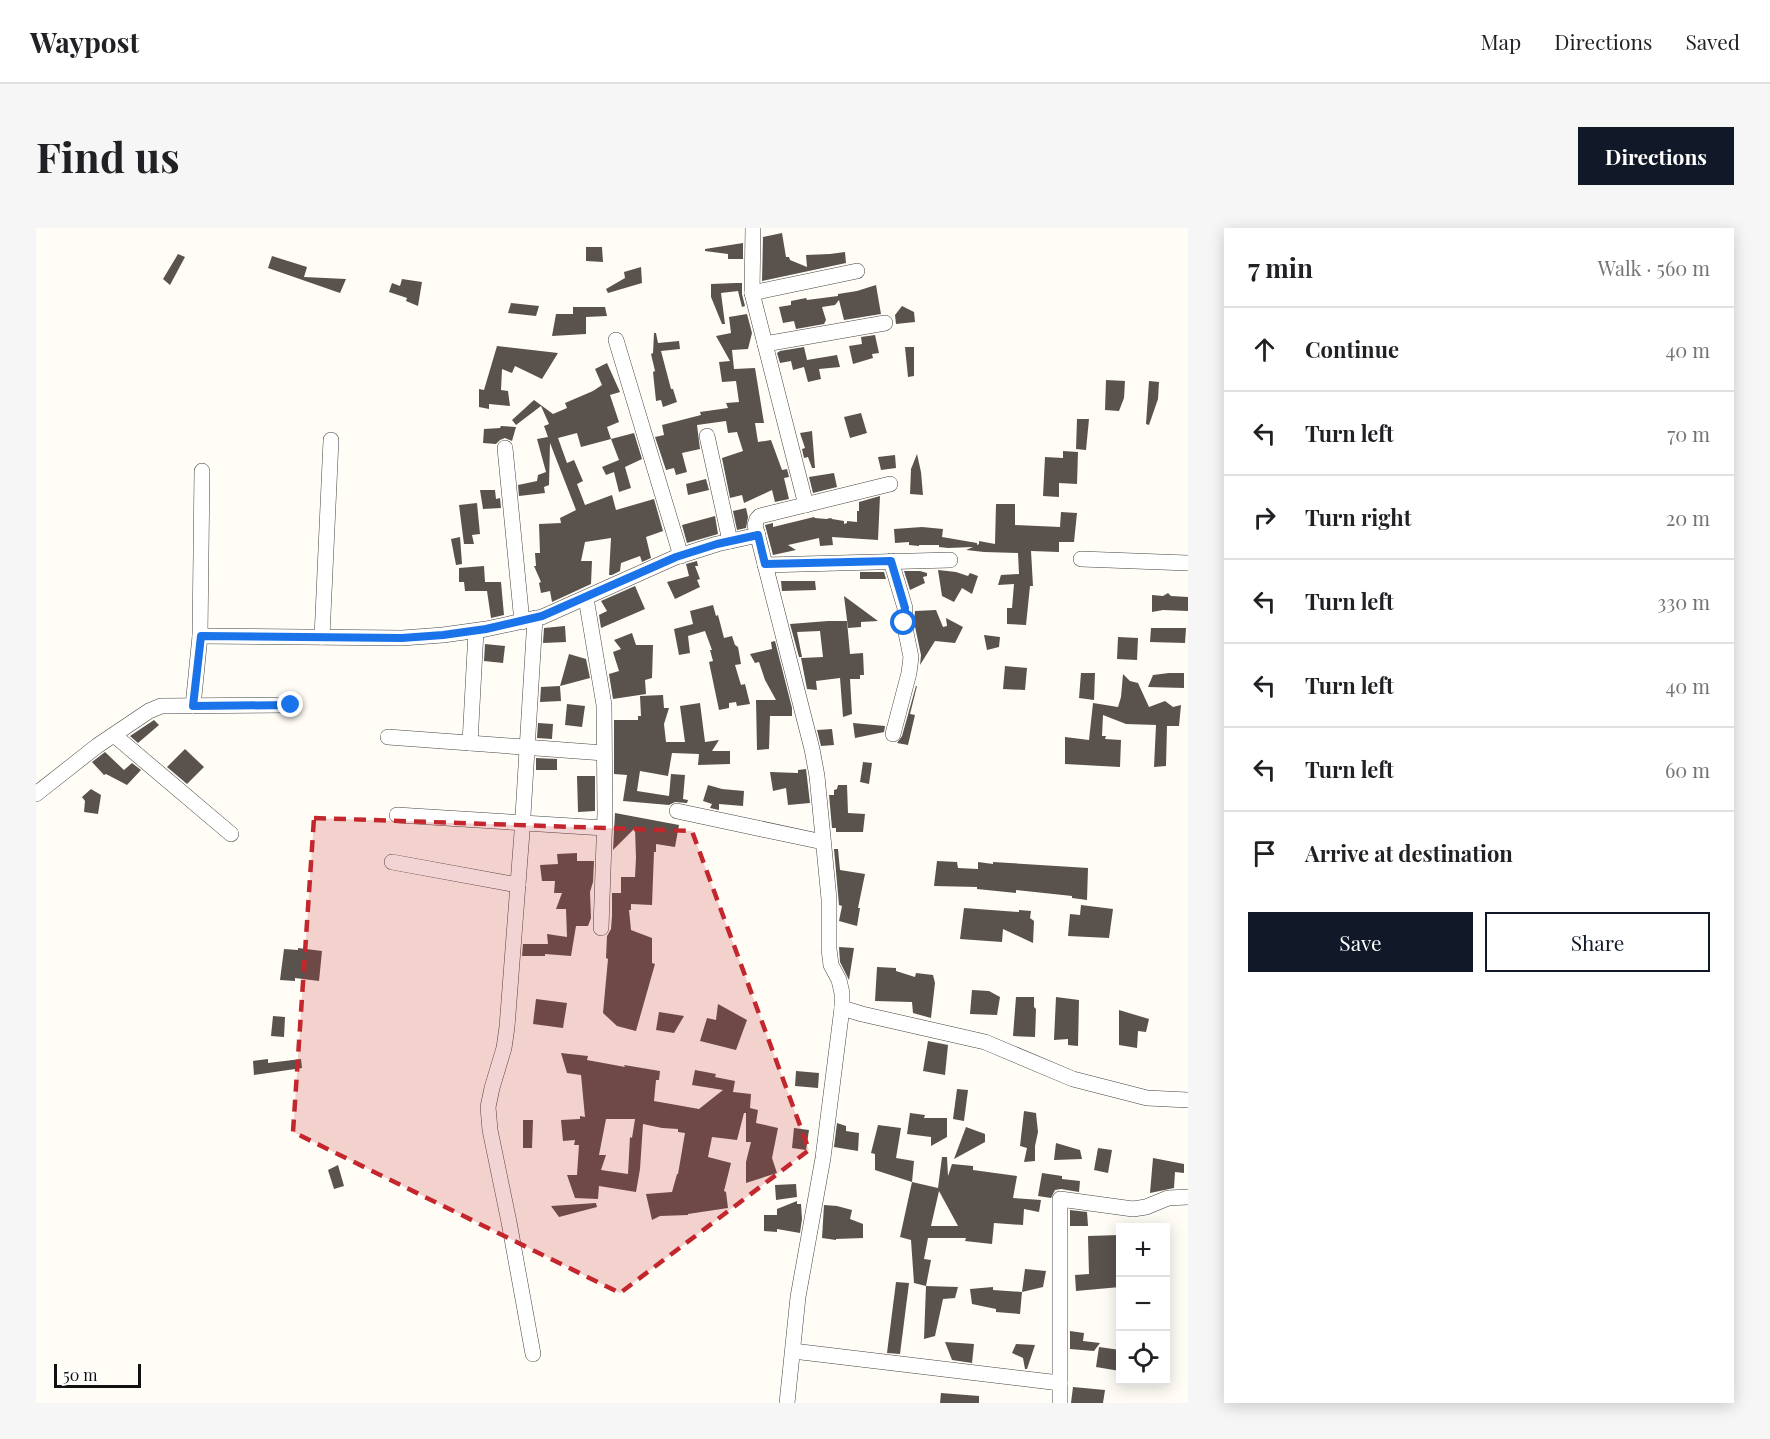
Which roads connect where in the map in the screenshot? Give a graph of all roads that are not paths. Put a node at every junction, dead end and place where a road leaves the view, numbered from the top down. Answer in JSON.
{"nodes":[{"id":1,"x":753,"y":228,"type":"edge"},
{"id":2,"x":857,"y":271,"type":"dead end"},
{"id":3,"x":752,"y":293,"type":"junction"},
{"id":4,"x":885,"y":323,"type":"dead end"},
{"id":5,"x":616,"y":340,"type":"dead end"},
{"id":6,"x":765,"y":344,"type":"junction"},
{"id":7,"x":707,"y":436,"type":"dead end"},
{"id":8,"x":331,"y":440,"type":"dead end"},
{"id":9,"x":505,"y":448,"type":"dead end"},
{"id":10,"x":202,"y":471,"type":"dead end"},
{"id":11,"x":890,"y":484,"type":"dead end"},
{"id":12,"x":806,"y":504,"type":"junction"},
{"id":13,"x":758,"y":535,"type":"junction"},
{"id":14,"x":730,"y":541,"type":"junction"},
{"id":15,"x":681,"y":556,"type":"junction"},
{"id":16,"x":1081,"y":559,"type":"dead end"},
{"id":17,"x":950,"y":560,"type":"dead end"},
{"id":18,"x":891,"y":561,"type":"junction"},
{"id":19,"x":1188,"y":563,"type":"edge"},
{"id":20,"x":765,"y":564,"type":"junction"},
{"id":21,"x":586,"y":598,"type":"junction"},
{"id":22,"x":528,"y":620,"type":"junction"},
{"id":23,"x":477,"y":631,"type":"junction"},
{"id":24,"x":201,"y":636,"type":"junction"},
{"id":25,"x":322,"y":637,"type":"junction"},
{"id":26,"x":291,"y":705,"type":"dead end"},
{"id":27,"x":193,"y":706,"type":"junction"},
{"id":28,"x":893,"y":734,"type":"dead end"},
{"id":29,"x":114,"y":735,"type":"junction"},
{"id":30,"x":388,"y":737,"type":"dead end"},
{"id":31,"x":470,"y":743,"type":"junction"},
{"id":32,"x":527,"y":747,"type":"junction"},
{"id":33,"x":604,"y":753,"type":"junction"},
{"id":34,"x":36,"y":794,"type":"edge"},
{"id":35,"x":677,"y":811,"type":"dead end"},
{"id":36,"x":397,"y":815,"type":"dead end"},
{"id":37,"x":522,"y":823,"type":"junction"},
{"id":38,"x":604,"y":828,"type":"junction"},
{"id":39,"x":231,"y":834,"type":"dead end"},
{"id":40,"x":823,"y":842,"type":"junction"},
{"id":41,"x":392,"y":862,"type":"dead end"},
{"id":42,"x":518,"y":885,"type":"junction"},
{"id":43,"x":601,"y":928,"type":"dead end"},
{"id":44,"x":842,"y":1008,"type":"junction"},
{"id":45,"x":1188,"y":1100,"type":"edge"},
{"id":46,"x":1188,"y":1197,"type":"edge"},
{"id":47,"x":793,"y":1351,"type":"junction"},
{"id":48,"x":533,"y":1354,"type":"dead end"},
{"id":49,"x":1060,"y":1383,"type":"junction"},
{"id":50,"x":788,"y":1403,"type":"edge"},
{"id":51,"x":1060,"y":1403,"type":"edge"}],
"edges":[{"from":1,"to":3,"type":"street"},
{"from":2,"to":3,"type":"street"},
{"from":3,"to":6,"type":"street"},
{"from":4,"to":6,"type":"street"},
{"from":5,"to":15,"type":"street"},
{"from":6,"to":12,"type":"street"},
{"from":7,"to":14,"type":"street"},
{"from":8,"to":25,"type":"street"},
{"from":9,"to":22,"type":"street"},
{"from":10,"to":24,"type":"street"},
{"from":11,"to":12,"type":"street"},
{"from":12,"to":13,"type":"street"},
{"from":13,"to":14,"type":"street"},
{"from":13,"to":20,"type":"street"},
{"from":14,"to":15,"type":"street"},
{"from":15,"to":21,"type":"street"},
{"from":16,"to":19,"type":"street"},
{"from":17,"to":18,"type":"street"},
{"from":18,"to":20,"type":"street"},
{"from":18,"to":28,"type":"street"},
{"from":20,"to":40,"type":"street"},
{"from":21,"to":22,"type":"street"},
{"from":21,"to":33,"type":"street"},
{"from":22,"to":23,"type":"street"},
{"from":22,"to":32,"type":"street"},
{"from":23,"to":25,"type":"street"},
{"from":23,"to":31,"type":"street"},
{"from":24,"to":25,"type":"street"},
{"from":24,"to":27,"type":"street"},
{"from":26,"to":27,"type":"street"},
{"from":27,"to":29,"type":"street"},
{"from":29,"to":34,"type":"street"},
{"from":29,"to":39,"type":"street"},
{"from":30,"to":31,"type":"street"},
{"from":31,"to":32,"type":"street"},
{"from":32,"to":33,"type":"street"},
{"from":32,"to":37,"type":"street"},
{"from":33,"to":38,"type":"street"},
{"from":35,"to":40,"type":"street"},
{"from":36,"to":37,"type":"street"},
{"from":37,"to":38,"type":"street"},
{"from":37,"to":42,"type":"street"},
{"from":38,"to":43,"type":"street"},
{"from":40,"to":44,"type":"street"},
{"from":41,"to":42,"type":"street"},
{"from":42,"to":48,"type":"street"},
{"from":44,"to":45,"type":"street"},
{"from":44,"to":47,"type":"street"},
{"from":46,"to":49,"type":"street"},
{"from":47,"to":49,"type":"street"},
{"from":47,"to":50,"type":"street"},
{"from":49,"to":51,"type":"street"}]}
